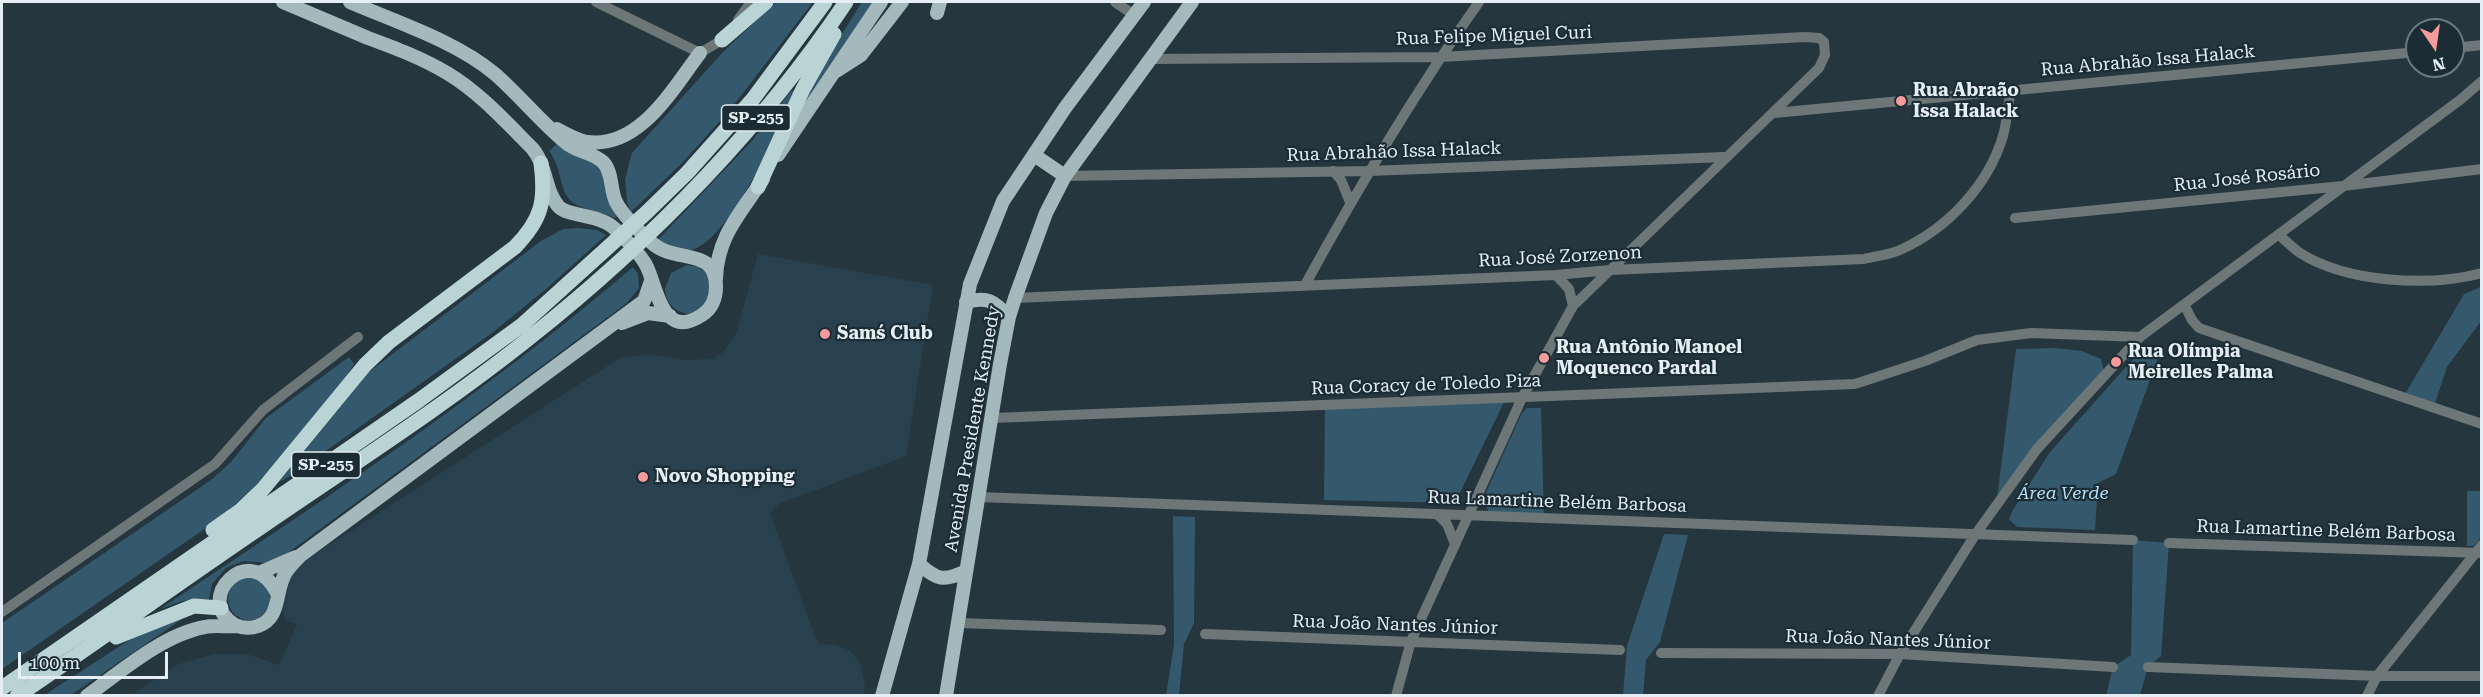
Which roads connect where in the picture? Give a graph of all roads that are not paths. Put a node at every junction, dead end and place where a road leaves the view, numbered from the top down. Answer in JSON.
{"nodes":[{"id":1,"x":283,"y":2,"type":"edge"},
{"id":2,"x":317,"y":2,"type":"edge"},
{"id":3,"x":350,"y":2,"type":"edge"},
{"id":4,"x":596,"y":2,"type":"edge"},
{"id":5,"x":752,"y":2,"type":"edge"},
{"id":6,"x":766,"y":2,"type":"edge"},
{"id":7,"x":825,"y":2,"type":"edge"},
{"id":8,"x":846,"y":2,"type":"edge"},
{"id":9,"x":854,"y":2,"type":"edge"},
{"id":10,"x":881,"y":2,"type":"edge"},
{"id":11,"x":902,"y":2,"type":"edge"},
{"id":12,"x":1114,"y":2,"type":"edge"},
{"id":13,"x":1144,"y":2,"type":"edge"},
{"id":14,"x":1192,"y":2,"type":"edge"},
{"id":15,"x":1479,"y":2,"type":"edge"},
{"id":16,"x":1134,"y":15,"type":"junction"},
{"id":17,"x":323,"y":20,"type":"junction"},
{"id":18,"x":723,"y":40,"type":"junction"},
{"id":19,"x":2481,"y":45,"type":"edge"},
{"id":20,"x":2465,"y":47,"type":"edge"},
{"id":21,"x":700,"y":53,"type":"junction"},
{"id":22,"x":2405,"y":53,"type":"edge"},
{"id":23,"x":1440,"y":57,"type":"junction"},
{"id":24,"x":1150,"y":59,"type":"junction"},
{"id":25,"x":830,"y":76,"type":"junction"},
{"id":26,"x":2481,"y":81,"type":"edge"},
{"id":27,"x":2011,"y":90,"type":"junction"},
{"id":28,"x":1774,"y":113,"type":"junction"},
{"id":29,"x":544,"y":123,"type":"junction"},
{"id":30,"x":1034,"y":155,"type":"junction"},
{"id":31,"x":1724,"y":157,"type":"junction"},
{"id":32,"x":541,"y":163,"type":"junction"},
{"id":33,"x":2481,"y":169,"type":"edge"},
{"id":34,"x":1333,"y":171,"type":"junction"},
{"id":35,"x":1370,"y":171,"type":"junction"},
{"id":36,"x":1065,"y":176,"type":"junction"},
{"id":37,"x":2343,"y":186,"type":"junction"},
{"id":38,"x":758,"y":187,"type":"junction"},
{"id":39,"x":1350,"y":202,"type":"junction"},
{"id":40,"x":2015,"y":218,"type":"dead end"},
{"id":41,"x":2279,"y":235,"type":"junction"},
{"id":42,"x":1610,"y":270,"type":"junction"},
{"id":43,"x":2481,"y":273,"type":"edge"},
{"id":44,"x":1556,"y":275,"type":"junction"},
{"id":45,"x":651,"y":280,"type":"junction"},
{"id":46,"x":716,"y":284,"type":"junction"},
{"id":47,"x":1305,"y":285,"type":"junction"},
{"id":48,"x":1016,"y":298,"type":"junction"},
{"id":49,"x":966,"y":302,"type":"junction"},
{"id":50,"x":1573,"y":306,"type":"junction"},
{"id":51,"x":2185,"y":306,"type":"junction"},
{"id":52,"x":670,"y":316,"type":"junction"},
{"id":53,"x":1009,"y":316,"type":"junction"},
{"id":54,"x":606,"y":329,"type":"junction"},
{"id":55,"x":358,"y":337,"type":"dead end"},
{"id":56,"x":2140,"y":337,"type":"junction"},
{"id":57,"x":1522,"y":398,"type":"junction"},
{"id":58,"x":993,"y":418,"type":"junction"},
{"id":59,"x":2481,"y":424,"type":"edge"},
{"id":60,"x":980,"y":497,"type":"junction"},
{"id":61,"x":1437,"y":514,"type":"junction"},
{"id":62,"x":1468,"y":515,"type":"junction"},
{"id":63,"x":1975,"y":535,"type":"junction"},
{"id":64,"x":2133,"y":540,"type":"dead end"},
{"id":65,"x":2169,"y":543,"type":"dead end"},
{"id":66,"x":1455,"y":544,"type":"junction"},
{"id":67,"x":2479,"y":550,"type":"edge"},
{"id":68,"x":301,"y":555,"type":"junction"},
{"id":69,"x":919,"y":564,"type":"junction"},
{"id":70,"x":966,"y":571,"type":"junction"},
{"id":71,"x":260,"y":573,"type":"junction"},
{"id":72,"x":277,"y":593,"type":"junction"},
{"id":73,"x":221,"y":608,"type":"junction"},
{"id":74,"x":2,"y":612,"type":"edge"},
{"id":75,"x":959,"y":623,"type":"junction"},
{"id":76,"x":238,"y":626,"type":"junction"},
{"id":77,"x":1161,"y":630,"type":"dead end"},
{"id":78,"x":1205,"y":634,"type":"dead end"},
{"id":79,"x":1411,"y":642,"type":"junction"},
{"id":80,"x":1620,"y":650,"type":"dead end"},
{"id":81,"x":83,"y":651,"type":"junction"},
{"id":82,"x":1661,"y":653,"type":"dead end"},
{"id":83,"x":1899,"y":654,"type":"junction"},
{"id":84,"x":40,"y":660,"type":"junction"},
{"id":85,"x":2113,"y":667,"type":"dead end"},
{"id":86,"x":2148,"y":667,"type":"dead end"},
{"id":87,"x":2377,"y":676,"type":"junction"},
{"id":88,"x":2481,"y":676,"type":"edge"},
{"id":89,"x":5,"y":685,"type":"edge"},
{"id":90,"x":17,"y":696,"type":"edge"},
{"id":91,"x":87,"y":696,"type":"edge"},
{"id":92,"x":882,"y":696,"type":"edge"},
{"id":93,"x":946,"y":696,"type":"edge"},
{"id":94,"x":1396,"y":696,"type":"edge"},
{"id":95,"x":1878,"y":696,"type":"edge"},
{"id":96,"x":2367,"y":696,"type":"edge"}],
"edges":[{"from":1,"to":17,"type":"main road"},
{"from":2,"to":17,"type":"main road"},
{"from":3,"to":29,"type":"main road"},
{"from":4,"to":21,"type":"street"},
{"from":5,"to":18,"type":"street"},
{"from":6,"to":18,"type":"highway"},
{"from":7,"to":84,"type":"highway","number":"SP-255"},
{"from":8,"to":81,"type":"highway","number":"SP-255"},
{"from":9,"to":38,"type":"highway"},
{"from":10,"to":25,"type":"main road"},
{"from":11,"to":25,"type":"main road"},
{"from":12,"to":16,"type":"street"},
{"from":13,"to":16,"type":"main road","name":"Avenida Presidente Kennedy"},
{"from":14,"to":24,"type":"main road","name":"Avenida Presidente Kennedy"},
{"from":15,"to":23,"type":"street"},
{"from":16,"to":30,"type":"main road","name":"Avenida Presidente Kennedy"},
{"from":17,"to":32,"type":"main road"},
{"from":18,"to":21,"type":"street"},
{"from":19,"to":20,"type":"street"},
{"from":21,"to":29,"type":"main road"},
{"from":22,"to":27,"type":"street","name":"Rua Abrahão Issa Halack"},
{"from":23,"to":24,"type":"street","name":"Rua Felipe Miguel Curi"},
{"from":23,"to":28,"type":"street","name":"Rua Felipe Miguel Curi"},
{"from":23,"to":35,"type":"street"},
{"from":24,"to":36,"type":"main road","name":"Avenida Presidente Kennedy"},
{"from":25,"to":38,"type":"main road"},
{"from":26,"to":37,"type":"street"},
{"from":27,"to":28,"type":"street","name":"Rua Abrahão Issa Halack"},
{"from":27,"to":42,"type":"street","name":"Rua José Zorzenon"},
{"from":28,"to":31,"type":"street"},
{"from":29,"to":46,"type":"main road"},
{"from":30,"to":36,"type":"main road"},
{"from":30,"to":49,"type":"main road","name":"Avenida Presidente Kennedy"},
{"from":31,"to":35,"type":"street","name":"Rua Abrahão Issa Halack"},
{"from":31,"to":42,"type":"street"},
{"from":32,"to":45,"type":"main road"},
{"from":32,"to":84,"type":"highway"},
{"from":33,"to":37,"type":"street","name":"Rua José Rosário"},
{"from":34,"to":35,"type":"street","name":"Rua Abrahão Issa Halack"},
{"from":34,"to":36,"type":"street","name":"Rua Abrahão Issa Halack"},
{"from":34,"to":39,"type":"street"},
{"from":35,"to":39,"type":"street"},
{"from":36,"to":48,"type":"main road","name":"Avenida Presidente Kennedy"},
{"from":37,"to":40,"type":"street","name":"Rua José Rosário"},
{"from":37,"to":41,"type":"street"},
{"from":38,"to":46,"type":"main road"},
{"from":39,"to":47,"type":"street"},
{"from":41,"to":43,"type":"street"},
{"from":41,"to":51,"type":"street"},
{"from":42,"to":44,"type":"street","name":"Rua José Zorzenon"},
{"from":42,"to":50,"type":"street"},
{"from":44,"to":47,"type":"street","name":"Rua José Zorzenon"},
{"from":44,"to":50,"type":"street"},
{"from":45,"to":52,"type":"main road"},
{"from":45,"to":54,"type":"main road"},
{"from":46,"to":52,"type":"main road"},
{"from":47,"to":48,"type":"street","name":"Rua José Zorzenon"},
{"from":48,"to":53,"type":"main road","name":"Avenida Presidente Kennedy"},
{"from":49,"to":53,"type":"main road"},
{"from":49,"to":69,"type":"main road","name":"Avenida Presidente Kennedy"},
{"from":50,"to":57,"type":"street"},
{"from":51,"to":56,"type":"street"},
{"from":51,"to":59,"type":"street"},
{"from":52,"to":54,"type":"main road"},
{"from":53,"to":58,"type":"main road","name":"Avenida Presidente Kennedy"},
{"from":54,"to":68,"type":"main road"},
{"from":55,"to":74,"type":"street"},
{"from":56,"to":57,"type":"street","name":"Rua Coracy de Toledo Piza"},
{"from":56,"to":63,"type":"street"},
{"from":57,"to":58,"type":"street","name":"Rua Coracy de Toledo Piza"},
{"from":57,"to":62,"type":"street"},
{"from":58,"to":60,"type":"main road","name":"Avenida Presidente Kennedy"},
{"from":60,"to":61,"type":"street","name":"Rua Lamartine Belém Barbosa"},
{"from":60,"to":70,"type":"main road","name":"Avenida Presidente Kennedy"},
{"from":61,"to":62,"type":"street","name":"Rua Lamartine Belém Barbosa"},
{"from":61,"to":66,"type":"street"},
{"from":62,"to":63,"type":"street","name":"Rua Lamartine Belém Barbosa"},
{"from":62,"to":66,"type":"street"},
{"from":63,"to":64,"type":"street","name":"Rua Lamartine Belém Barbosa"},
{"from":63,"to":83,"type":"street"},
{"from":65,"to":67,"type":"street","name":"Rua Lamartine Belém Barbosa"},
{"from":66,"to":79,"type":"street"},
{"from":67,"to":87,"type":"street"},
{"from":68,"to":71,"type":"main road"},
{"from":68,"to":72,"type":"main road"},
{"from":69,"to":70,"type":"main road"},
{"from":69,"to":92,"type":"main road","name":"Avenida Presidente Kennedy"},
{"from":70,"to":75,"type":"main road","name":"Avenida Presidente Kennedy"},
{"from":71,"to":72,"type":"main road"},
{"from":71,"to":73,"type":"main road"},
{"from":72,"to":76,"type":"main road"},
{"from":73,"to":76,"type":"main road"},
{"from":73,"to":81,"type":"highway"},
{"from":75,"to":77,"type":"street"},
{"from":75,"to":93,"type":"main road","name":"Avenida Presidente Kennedy"},
{"from":76,"to":91,"type":"main road"},
{"from":78,"to":79,"type":"street","name":"Rua João Nantes Júnior"},
{"from":79,"to":80,"type":"street","name":"Rua João Nantes Júnior"},
{"from":79,"to":94,"type":"street"},
{"from":81,"to":90,"type":"highway","number":"SP-255"},
{"from":82,"to":83,"type":"street","name":"Rua João Nantes Júnior"},
{"from":83,"to":85,"type":"street","name":"Rua João Nantes Júnior"},
{"from":83,"to":95,"type":"street"},
{"from":84,"to":89,"type":"highway","number":"SP-255"},
{"from":86,"to":87,"type":"street"},
{"from":87,"to":88,"type":"street"},
{"from":87,"to":96,"type":"street"}]}
